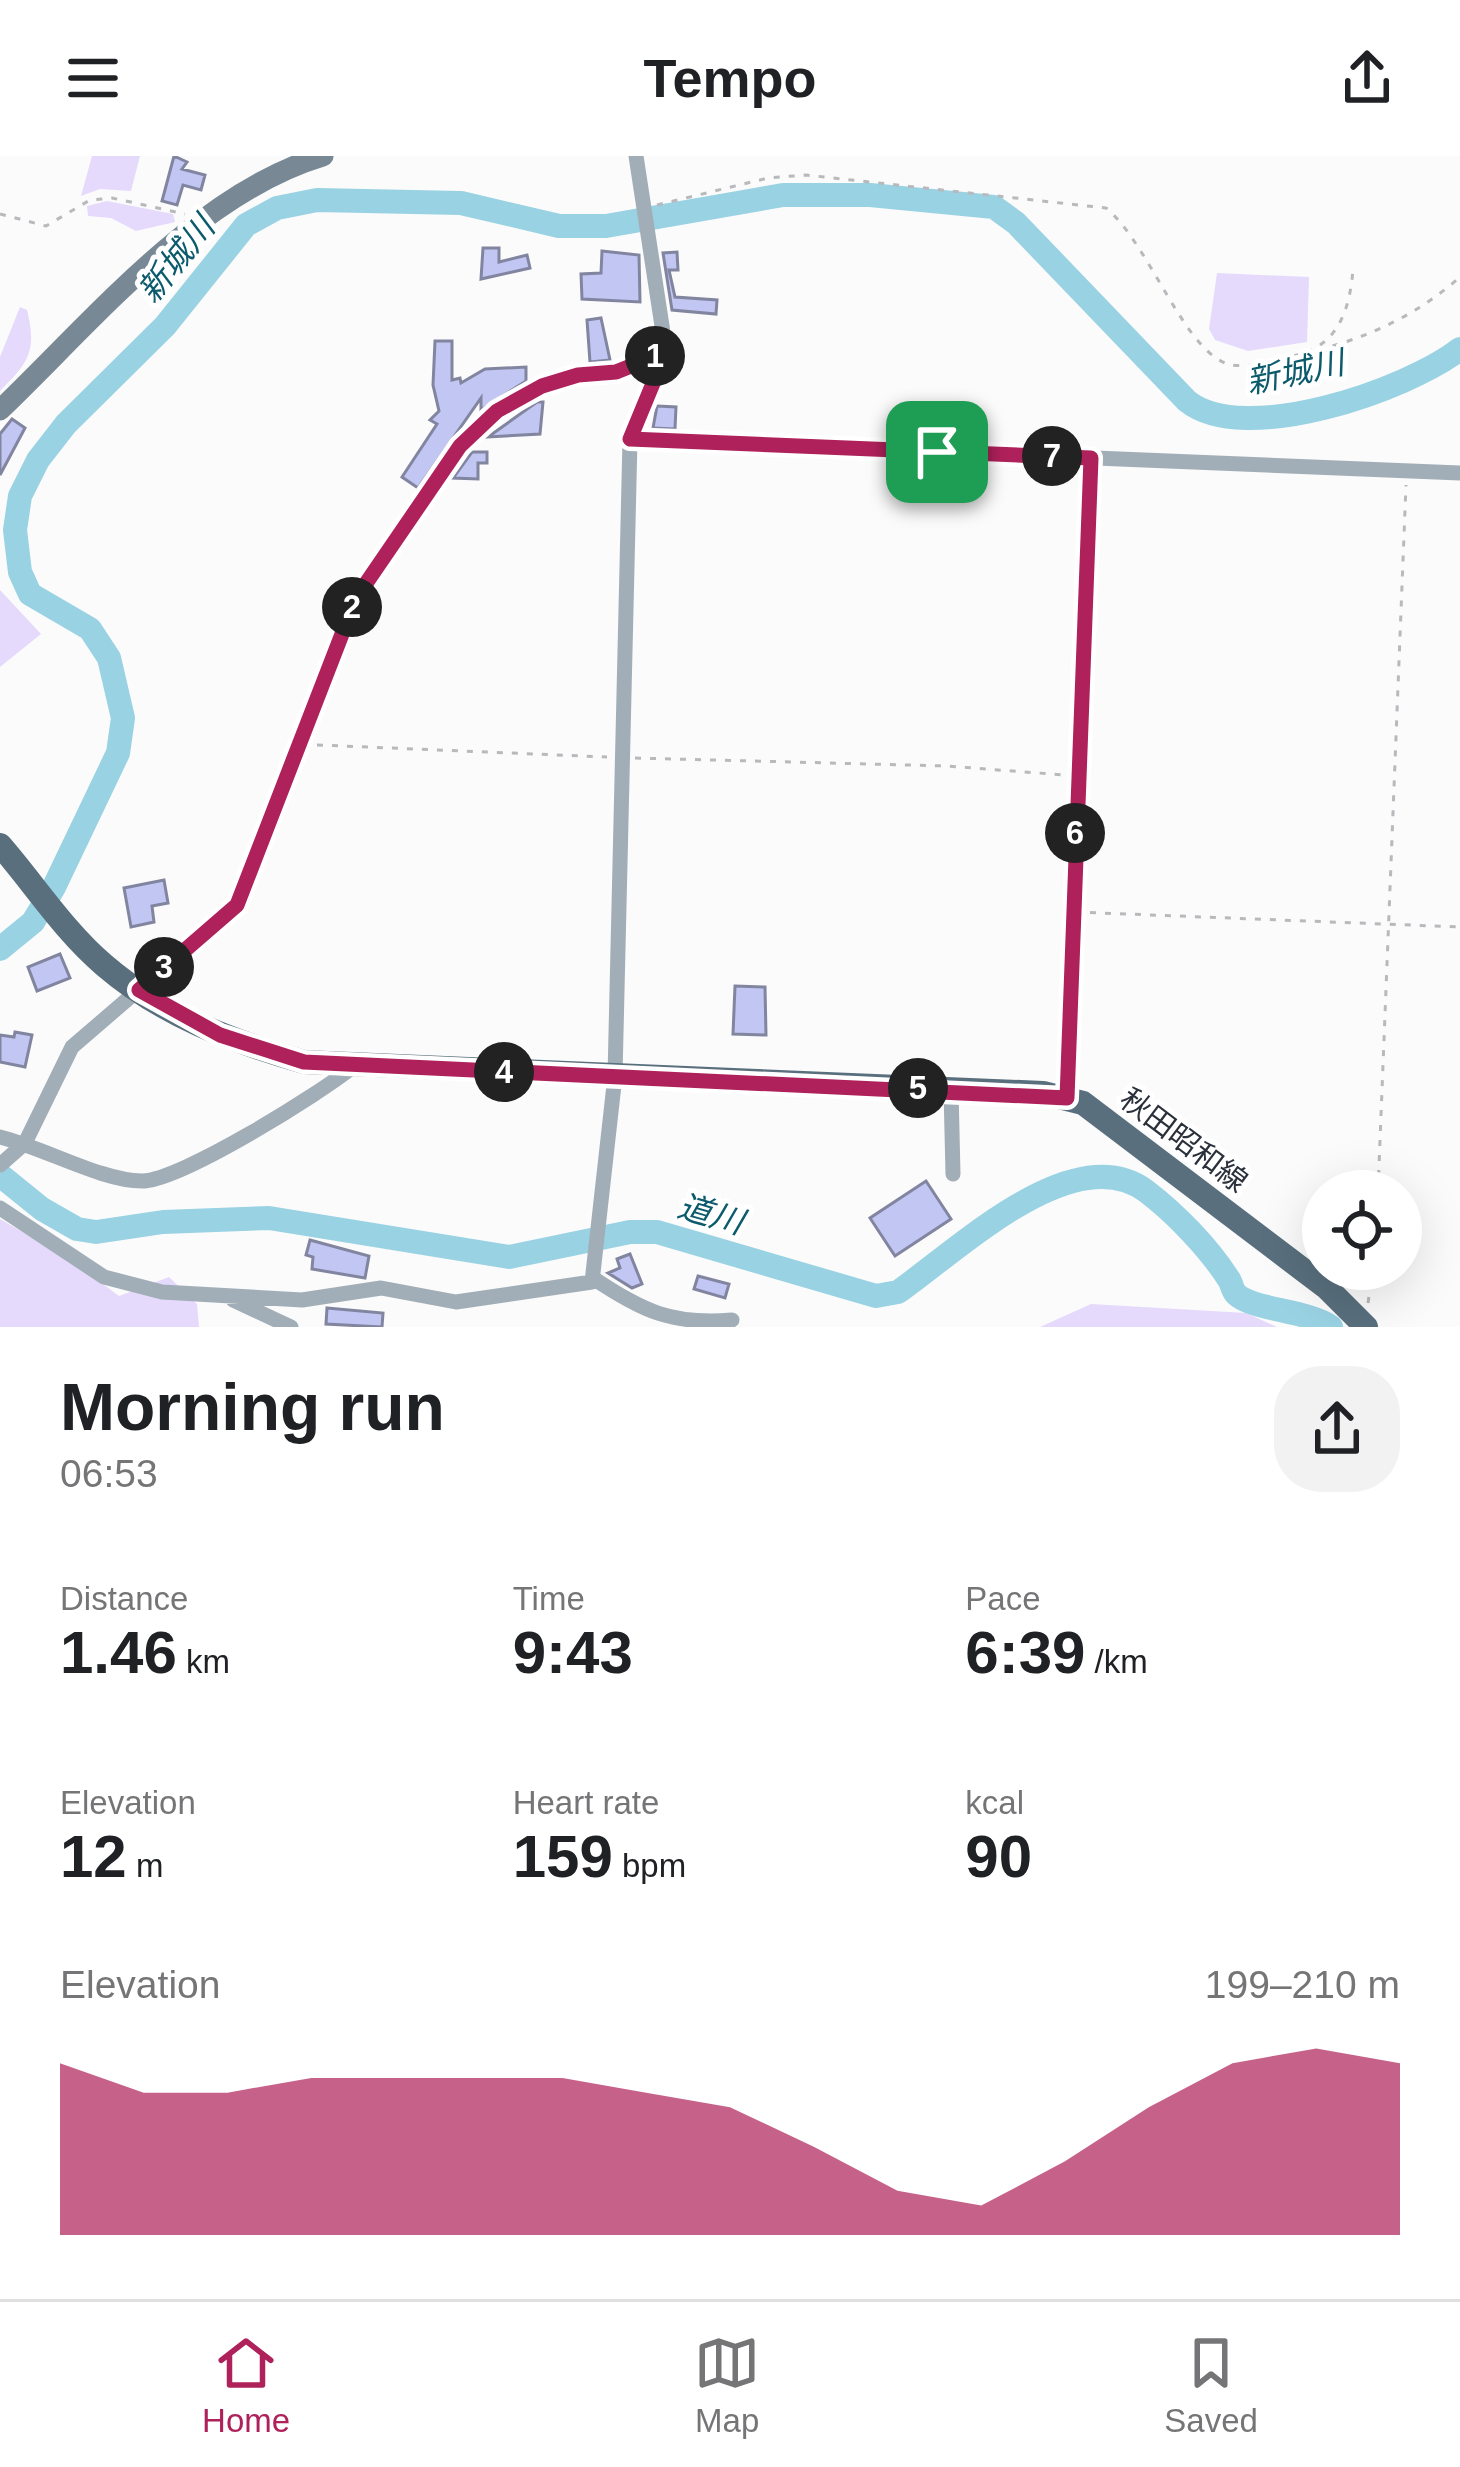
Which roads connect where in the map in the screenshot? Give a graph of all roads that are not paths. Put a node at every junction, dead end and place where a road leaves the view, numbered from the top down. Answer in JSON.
{"nodes":[{"id":1,"x":322,"y":156,"type":"edge"},
{"id":2,"x":637,"y":156,"type":"edge"},
{"id":3,"x":666,"y":352,"type":"junction"},
{"id":4,"x":0,"y":410,"type":"edge"},
{"id":5,"x":630,"y":439,"type":"junction"},
{"id":6,"x":1460,"y":473,"type":"edge"},
{"id":7,"x":7,"y":853,"type":"edge"},
{"id":8,"x":139,"y":990,"type":"junction"},
{"id":9,"x":354,"y":1066,"type":"junction"},
{"id":10,"x":615,"y":1076,"type":"junction"},
{"id":11,"x":951,"y":1090,"type":"junction"},
{"id":12,"x":0,"y":1137,"type":"edge"},
{"id":13,"x":25,"y":1143,"type":"junction"},
{"id":14,"x":0,"y":1164,"type":"edge"},
{"id":15,"x":952,"y":1174,"type":"dead end"},
{"id":16,"x":0,"y":1208,"type":"edge"},
{"id":17,"x":592,"y":1278,"type":"junction"},
{"id":18,"x":225,"y":1296,"type":"junction"},
{"id":19,"x":732,"y":1320,"type":"dead end"},
{"id":20,"x":1365,"y":1326,"type":"edge"},
{"id":21,"x":291,"y":1327,"type":"edge"}],
"edges":[{"from":1,"to":4,"type":"main road"},
{"from":2,"to":3,"type":"street"},
{"from":3,"to":5,"type":"street"},
{"from":3,"to":8,"type":"street"},
{"from":5,"to":6,"type":"street"},
{"from":5,"to":10,"type":"street"},
{"from":7,"to":8,"type":"main road","name":"秋田昭和線"},
{"from":8,"to":9,"type":"main road","name":"秋田昭和線"},
{"from":8,"to":13,"type":"street"},
{"from":9,"to":10,"type":"main road","name":"秋田昭和線"},
{"from":9,"to":13,"type":"street"},
{"from":10,"to":11,"type":"main road","name":"秋田昭和線"},
{"from":10,"to":17,"type":"street"},
{"from":11,"to":15,"type":"street"},
{"from":11,"to":20,"type":"main road","name":"秋田昭和線"},
{"from":12,"to":13,"type":"street"},
{"from":13,"to":14,"type":"street"},
{"from":16,"to":18,"type":"street"},
{"from":17,"to":18,"type":"street"},
{"from":17,"to":19,"type":"street"},
{"from":18,"to":21,"type":"street"}]}
